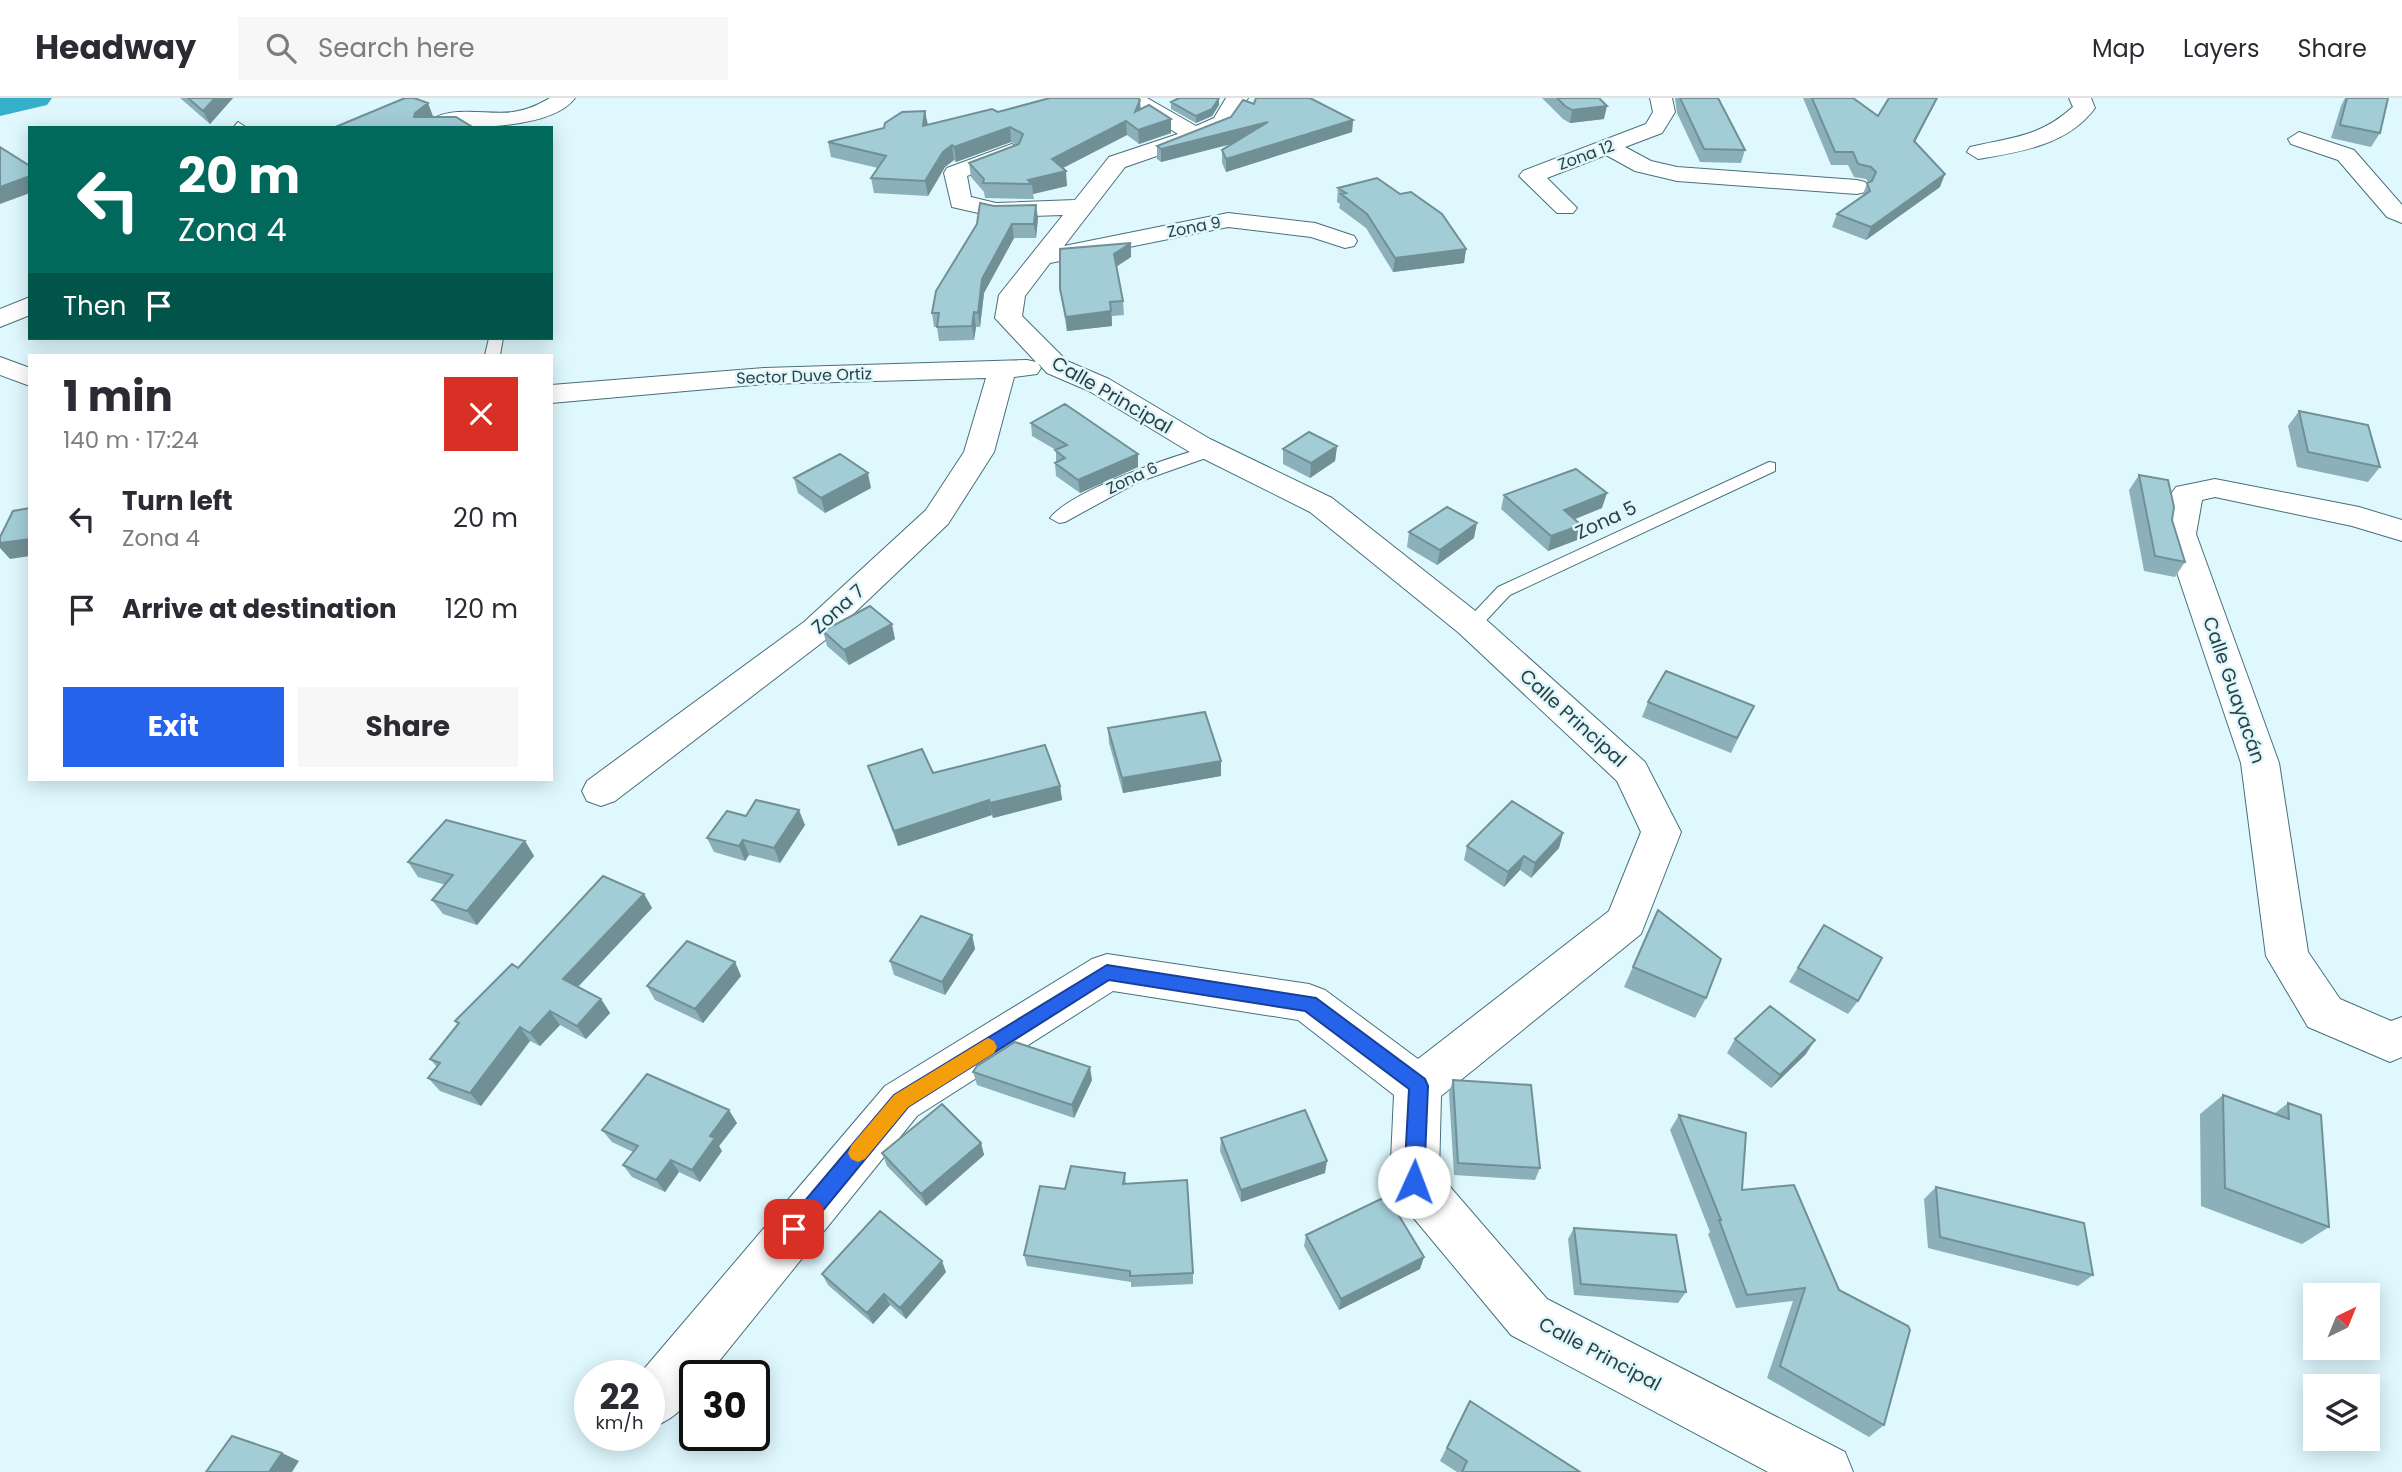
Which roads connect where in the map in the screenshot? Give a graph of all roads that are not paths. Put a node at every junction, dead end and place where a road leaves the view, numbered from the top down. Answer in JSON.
{"nodes":[{"id":1,"x":564,"y":98,"type":"edge"},
{"id":2,"x":1132,"y":98,"type":"edge"},
{"id":3,"x":1237,"y":98,"type":"edge"},
{"id":4,"x":1661,"y":98,"type":"edge"},
{"id":5,"x":2080,"y":98,"type":"edge"},
{"id":6,"x":435,"y":126,"type":"edge"},
{"id":7,"x":1195,"y":135,"type":"junction"},
{"id":8,"x":2300,"y":138,"type":"dead end"},
{"id":9,"x":1608,"y":147,"type":"junction"},
{"id":10,"x":1012,"y":151,"type":"edge"},
{"id":11,"x":1978,"y":152,"type":"dead end"},
{"id":12,"x":1857,"y":187,"type":"dead end"},
{"id":13,"x":1082,"y":207,"type":"junction"},
{"id":14,"x":1565,"y":208,"type":"dead end"},
{"id":15,"x":2402,"y":216,"type":"edge"},
{"id":16,"x":1345,"y":241,"type":"dead end"},
{"id":17,"x":1042,"y":257,"type":"junction"},
{"id":18,"x":28,"y":306,"type":"edge"},
{"id":19,"x":0,"y":319,"type":"edge"},
{"id":20,"x":0,"y":365,"type":"edge"},
{"id":21,"x":1057,"y":368,"type":"junction"},
{"id":22,"x":1002,"y":369,"type":"junction"},
{"id":23,"x":28,"y":377,"type":"edge"},
{"id":24,"x":553,"y":394,"type":"edge"},
{"id":25,"x":1211,"y":451,"type":"junction"},
{"id":26,"x":1769,"y":467,"type":"dead end"},
{"id":27,"x":1059,"y":518,"type":"dead end"},
{"id":28,"x":2402,"y":531,"type":"edge"},
{"id":29,"x":1471,"y":625,"type":"junction"},
{"id":30,"x":601,"y":791,"type":"dead end"},
{"id":31,"x":2402,"y":1037,"type":"edge"},
{"id":32,"x":1418,"y":1086,"type":"junction"},
{"id":33,"x":665,"y":1386,"type":"edge"},
{"id":34,"x":1825,"y":1472,"type":"edge"}],
"edges":[{"from":1,"to":6,"type":"street"},
{"from":2,"to":7,"type":"street"},
{"from":3,"to":7,"type":"street","name":"Calle Principal"},
{"from":4,"to":9,"type":"street","name":"Zona 12"},
{"from":5,"to":11,"type":"street"},
{"from":7,"to":13,"type":"street","name":"Calle Principal"},
{"from":8,"to":15,"type":"street"},
{"from":9,"to":12,"type":"street"},
{"from":9,"to":14,"type":"street","name":"Zona 12"},
{"from":10,"to":13,"type":"street"},
{"from":13,"to":17,"type":"street","name":"Calle Principal"},
{"from":16,"to":17,"type":"street","name":"Zona 9"},
{"from":17,"to":21,"type":"street","name":"Calle Principal"},
{"from":18,"to":19,"type":"street"},
{"from":20,"to":23,"type":"street"},
{"from":21,"to":22,"type":"street","name":"Sector Duve Ortiz"},
{"from":21,"to":25,"type":"street","name":"Calle Principal"},
{"from":22,"to":24,"type":"street","name":"Sector Duve Ortiz"},
{"from":22,"to":30,"type":"street","name":"Zona 7"},
{"from":25,"to":27,"type":"lane","name":"Zona 6"},
{"from":25,"to":29,"type":"street","name":"Calle Principal"},
{"from":26,"to":29,"type":"lane","name":"Zona 5"},
{"from":28,"to":31,"type":"street","name":"Calle Guayacán"},
{"from":29,"to":32,"type":"street","name":"Calle Principal"},
{"from":32,"to":33,"type":"street"},
{"from":32,"to":34,"type":"street","name":"Calle Principal"}]}
